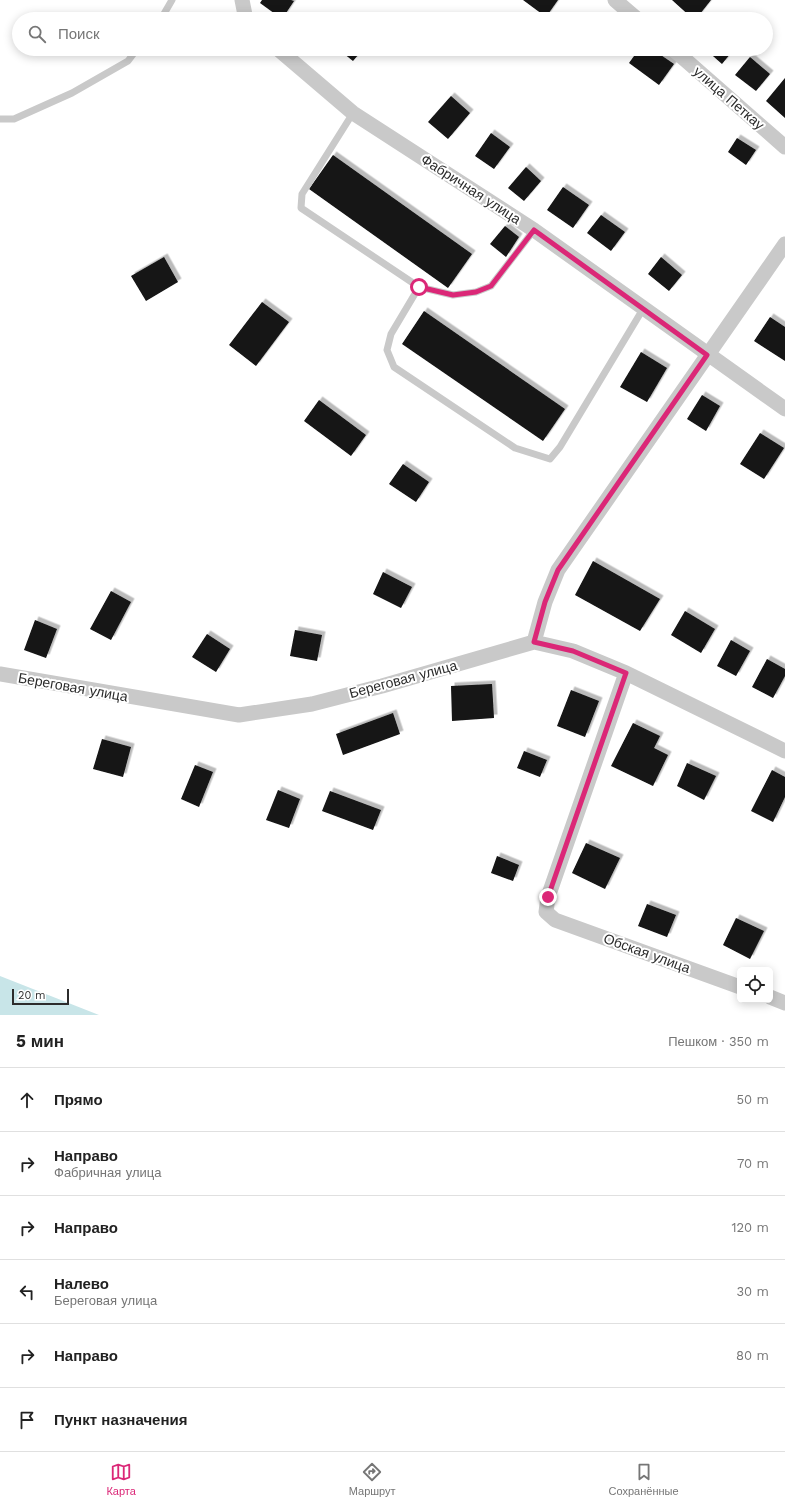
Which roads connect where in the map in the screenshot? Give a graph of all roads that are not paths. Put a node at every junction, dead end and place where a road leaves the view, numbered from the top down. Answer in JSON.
{"nodes":[{"id":1,"x":172,"y":0,"type":"edge"},
{"id":2,"x":242,"y":0,"type":"edge"},
{"id":3,"x":615,"y":0,"type":"edge"},
{"id":4,"x":165,"y":12,"type":"edge"},
{"id":5,"x":244,"y":12,"type":"edge"},
{"id":6,"x":630,"y":12,"type":"edge"},
{"id":7,"x":132,"y":56,"type":"edge"},
{"id":8,"x":286,"y":56,"type":"edge"},
{"id":9,"x":681,"y":56,"type":"edge"},
{"id":10,"x":353,"y":113,"type":"junction"},
{"id":11,"x":0,"y":119,"type":"edge"},
{"id":12,"x":785,"y":147,"type":"edge"},
{"id":13,"x":534,"y":230,"type":"junction"},
{"id":14,"x":785,"y":244,"type":"edge"},
{"id":15,"x":419,"y":287,"type":"junction"},
{"id":16,"x":643,"y":309,"type":"junction"},
{"id":17,"x":707,"y":355,"type":"junction"},
{"id":18,"x":785,"y":409,"type":"edge"},
{"id":19,"x":534,"y":642,"type":"junction"},
{"id":20,"x":626,"y":673,"type":"junction"},
{"id":21,"x":0,"y":674,"type":"edge"},
{"id":22,"x":785,"y":751,"type":"edge"},
{"id":23,"x":737,"y":985,"type":"edge"},
{"id":24,"x":773,"y":998,"type":"edge"},
{"id":25,"x":785,"y":1003,"type":"edge"}],
"edges":[{"from":1,"to":4,"type":"lane"},
{"from":2,"to":5,"type":"street"},
{"from":3,"to":6,"type":"street"},
{"from":7,"to":11,"type":"lane"},
{"from":8,"to":10,"type":"street","name":"Фабричная улица"},
{"from":9,"to":12,"type":"street","name":"улица Петкау"},
{"from":10,"to":13,"type":"street","name":"Фабричная улица"},
{"from":10,"to":15,"type":"lane"},
{"from":13,"to":15,"type":"lane"},
{"from":13,"to":16,"type":"street","name":"Фабричная улица"},
{"from":14,"to":17,"type":"street"},
{"from":15,"to":16,"type":"lane"},
{"from":16,"to":17,"type":"street","name":"Фабричная улица"},
{"from":17,"to":18,"type":"street","name":"Фабричная улица"},
{"from":17,"to":19,"type":"street"},
{"from":19,"to":20,"type":"street","name":"Береговая улица"},
{"from":19,"to":21,"type":"street","name":"Береговая улица"},
{"from":20,"to":22,"type":"street","name":"Береговая улица"},
{"from":20,"to":23,"type":"street","name":"Обская улица"},
{"from":24,"to":25,"type":"street"}]}
